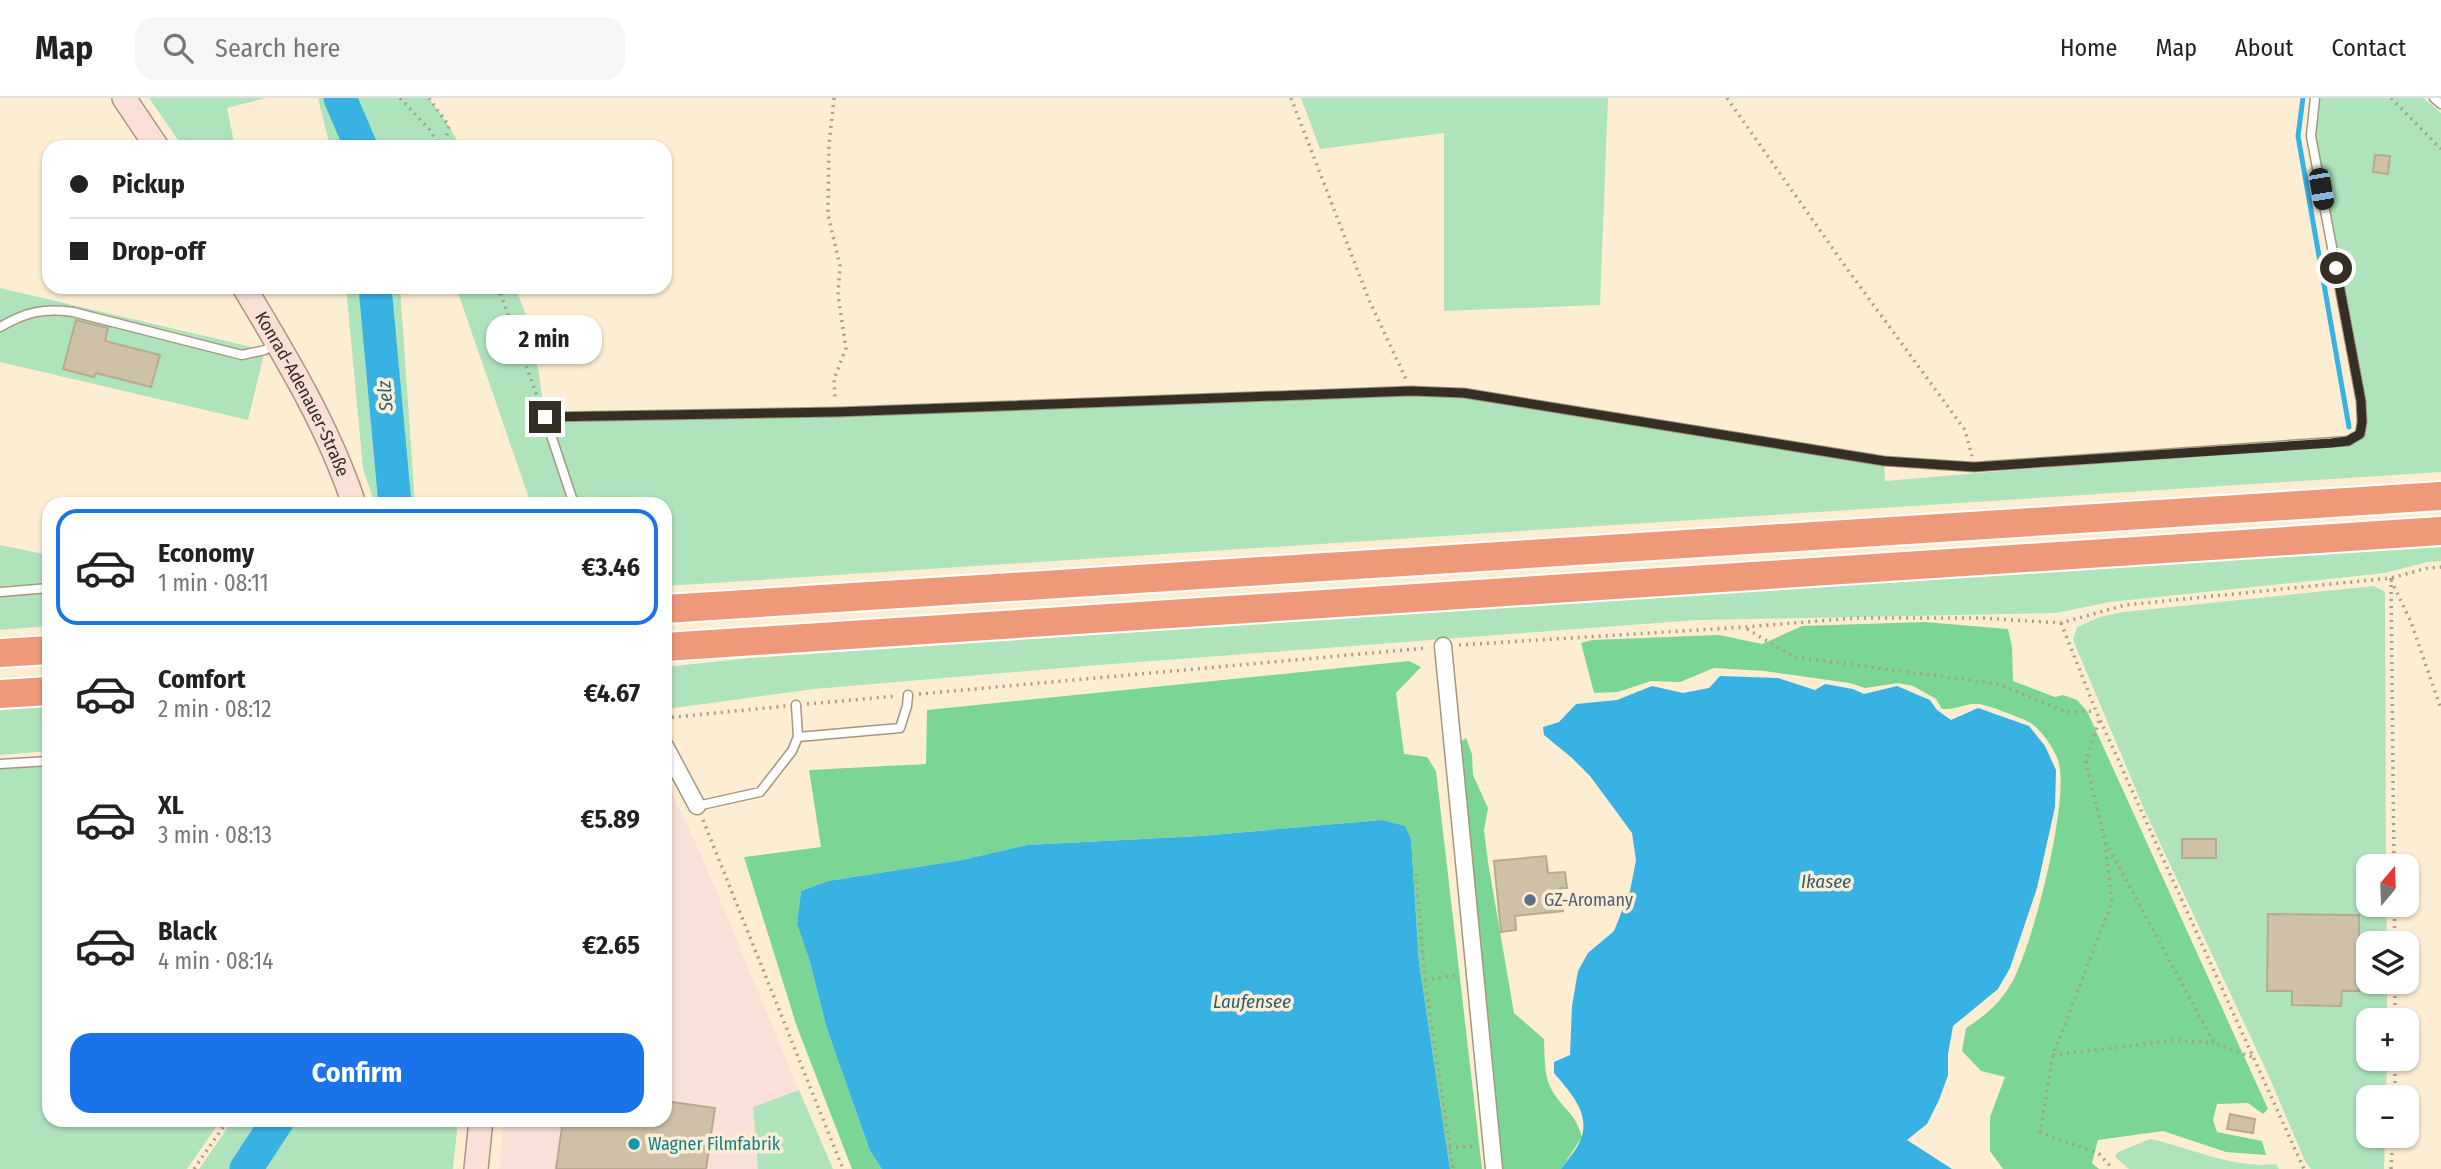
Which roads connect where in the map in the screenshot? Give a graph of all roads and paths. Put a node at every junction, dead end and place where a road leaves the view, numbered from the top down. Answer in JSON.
{"nodes":[{"id":1,"x":124,"y":98,"type":"edge"},
{"id":2,"x":400,"y":98,"type":"edge"},
{"id":3,"x":429,"y":98,"type":"edge"},
{"id":4,"x":834,"y":98,"type":"edge"},
{"id":5,"x":1291,"y":98,"type":"edge"},
{"id":6,"x":1727,"y":98,"type":"edge"},
{"id":7,"x":2315,"y":98,"type":"edge"},
{"id":8,"x":2391,"y":98,"type":"edge"},
{"id":9,"x":2434,"y":98,"type":"edge"},
{"id":10,"x":2441,"y":104,"type":"edge"},
{"id":11,"x":152,"y":140,"type":"edge"},
{"id":12,"x":438,"y":140,"type":"edge"},
{"id":13,"x":445,"y":140,"type":"edge"},
{"id":14,"x":2441,"y":149,"type":"edge"},
{"id":15,"x":248,"y":294,"type":"edge"},
{"id":16,"x":501,"y":294,"type":"edge"},
{"id":17,"x":0,"y":327,"type":"edge"},
{"id":18,"x":277,"y":342,"type":"junction"},
{"id":19,"x":1411,"y":391,"type":"junction"},
{"id":20,"x":837,"y":412,"type":"junction"},
{"id":21,"x":545,"y":417,"type":"junction"},
{"id":22,"x":1974,"y":467,"type":"junction"},
{"id":23,"x":2441,"y":496,"type":"edge"},
{"id":24,"x":352,"y":497,"type":"edge"},
{"id":25,"x":572,"y":497,"type":"edge"},
{"id":26,"x":2441,"y":531,"type":"edge"},
{"id":27,"x":2441,"y":567,"type":"edge"},
{"id":28,"x":2390,"y":578,"type":"junction"},
{"id":29,"x":42,"y":589,"type":"edge"},
{"id":30,"x":0,"y":592,"type":"edge"},
{"id":31,"x":672,"y":610,"type":"edge"},
{"id":32,"x":2062,"y":623,"type":"junction"},
{"id":33,"x":1745,"y":627,"type":"junction"},
{"id":34,"x":1443,"y":646,"type":"junction"},
{"id":35,"x":672,"y":647,"type":"edge"},
{"id":36,"x":42,"y":650,"type":"edge"},
{"id":37,"x":0,"y":653,"type":"edge"},
{"id":38,"x":42,"y":691,"type":"edge"},
{"id":39,"x":0,"y":694,"type":"edge"},
{"id":40,"x":908,"y":695,"type":"junction"},
{"id":41,"x":796,"y":705,"type":"junction"},
{"id":42,"x":2441,"y":709,"type":"edge"},
{"id":43,"x":2096,"y":711,"type":"junction"},
{"id":44,"x":672,"y":717,"type":"edge"},
{"id":45,"x":2099,"y":719,"type":"junction"},
{"id":46,"x":798,"y":737,"type":"junction"},
{"id":47,"x":672,"y":759,"type":"edge"},
{"id":48,"x":42,"y":761,"type":"edge"},
{"id":49,"x":0,"y":764,"type":"edge"},
{"id":50,"x":697,"y":806,"type":"junction"},
{"id":51,"x":2105,"y":841,"type":"junction"},
{"id":52,"x":2394,"y":854,"type":"edge"},
{"id":53,"x":1416,"y":874,"type":"dead end"},
{"id":54,"x":1457,"y":975,"type":"dead end"},
{"id":55,"x":1425,"y":980,"type":"junction"},
{"id":56,"x":2214,"y":1043,"type":"junction"},
{"id":57,"x":2053,"y":1055,"type":"junction"},
{"id":58,"x":2254,"y":1058,"type":"junction"},
{"id":59,"x":223,"y":1127,"type":"edge"},
{"id":60,"x":480,"y":1127,"type":"edge"},
{"id":61,"x":1476,"y":1146,"type":"dead end"},
{"id":62,"x":1449,"y":1148,"type":"junction"},
{"id":63,"x":2392,"y":1148,"type":"edge"},
{"id":64,"x":194,"y":1169,"type":"edge"},
{"id":65,"x":477,"y":1169,"type":"edge"},
{"id":66,"x":843,"y":1169,"type":"edge"},
{"id":67,"x":1452,"y":1169,"type":"edge"},
{"id":68,"x":1494,"y":1169,"type":"edge"},
{"id":69,"x":2113,"y":1169,"type":"edge"},
{"id":70,"x":2304,"y":1169,"type":"edge"},
{"id":71,"x":2390,"y":1169,"type":"edge"}],
"edges":[{"from":1,"to":11,"type":"main road"},
{"from":2,"to":12,"type":"path"},
{"from":3,"to":13,"type":"path"},
{"from":4,"to":20,"type":"path"},
{"from":5,"to":19,"type":"path"},
{"from":6,"to":22,"type":"path"},
{"from":7,"to":22,"type":"lane"},
{"from":8,"to":14,"type":"path"},
{"from":9,"to":10,"type":"lane"},
{"from":15,"to":18,"type":"main road","name":"Konrad-Adenauer-Straße"},
{"from":16,"to":21,"type":"path"},
{"from":17,"to":18,"type":"lane"},
{"from":18,"to":24,"type":"main road","name":"Konrad-Adenauer-Straße"},
{"from":19,"to":20,"type":"lane"},
{"from":19,"to":22,"type":"lane"},
{"from":20,"to":21,"type":"lane"},
{"from":21,"to":25,"type":"lane"},
{"from":23,"to":31,"type":"highway"},
{"from":26,"to":35,"type":"highway"},
{"from":27,"to":28,"type":"path"},
{"from":28,"to":32,"type":"path"},
{"from":28,"to":42,"type":"path"},
{"from":28,"to":52,"type":"path"},
{"from":29,"to":30,"type":"lane"},
{"from":32,"to":33,"type":"path"},
{"from":32,"to":43,"type":"path"},
{"from":33,"to":34,"type":"path"},
{"from":33,"to":43,"type":"path"},
{"from":34,"to":40,"type":"path"},
{"from":34,"to":68,"type":"street"},
{"from":36,"to":37,"type":"highway"},
{"from":38,"to":39,"type":"highway"},
{"from":40,"to":41,"type":"path"},
{"from":40,"to":46,"type":"lane"},
{"from":41,"to":44,"type":"path"},
{"from":41,"to":46,"type":"lane"},
{"from":43,"to":45,"type":"path"},
{"from":45,"to":51,"type":"path"},
{"from":45,"to":58,"type":"path"},
{"from":46,"to":50,"type":"lane"},
{"from":47,"to":50,"type":"street"},
{"from":48,"to":49,"type":"lane"},
{"from":50,"to":66,"type":"path"},
{"from":51,"to":56,"type":"path"},
{"from":51,"to":57,"type":"path"},
{"from":53,"to":55,"type":"path"},
{"from":54,"to":55,"type":"path"},
{"from":55,"to":62,"type":"path"},
{"from":56,"to":57,"type":"path"},
{"from":56,"to":58,"type":"path"},
{"from":57,"to":69,"type":"path"},
{"from":58,"to":70,"type":"path"},
{"from":59,"to":64,"type":"path"},
{"from":60,"to":65,"type":"main road"},
{"from":61,"to":62,"type":"path"},
{"from":62,"to":67,"type":"path"},
{"from":63,"to":71,"type":"path"}]}
